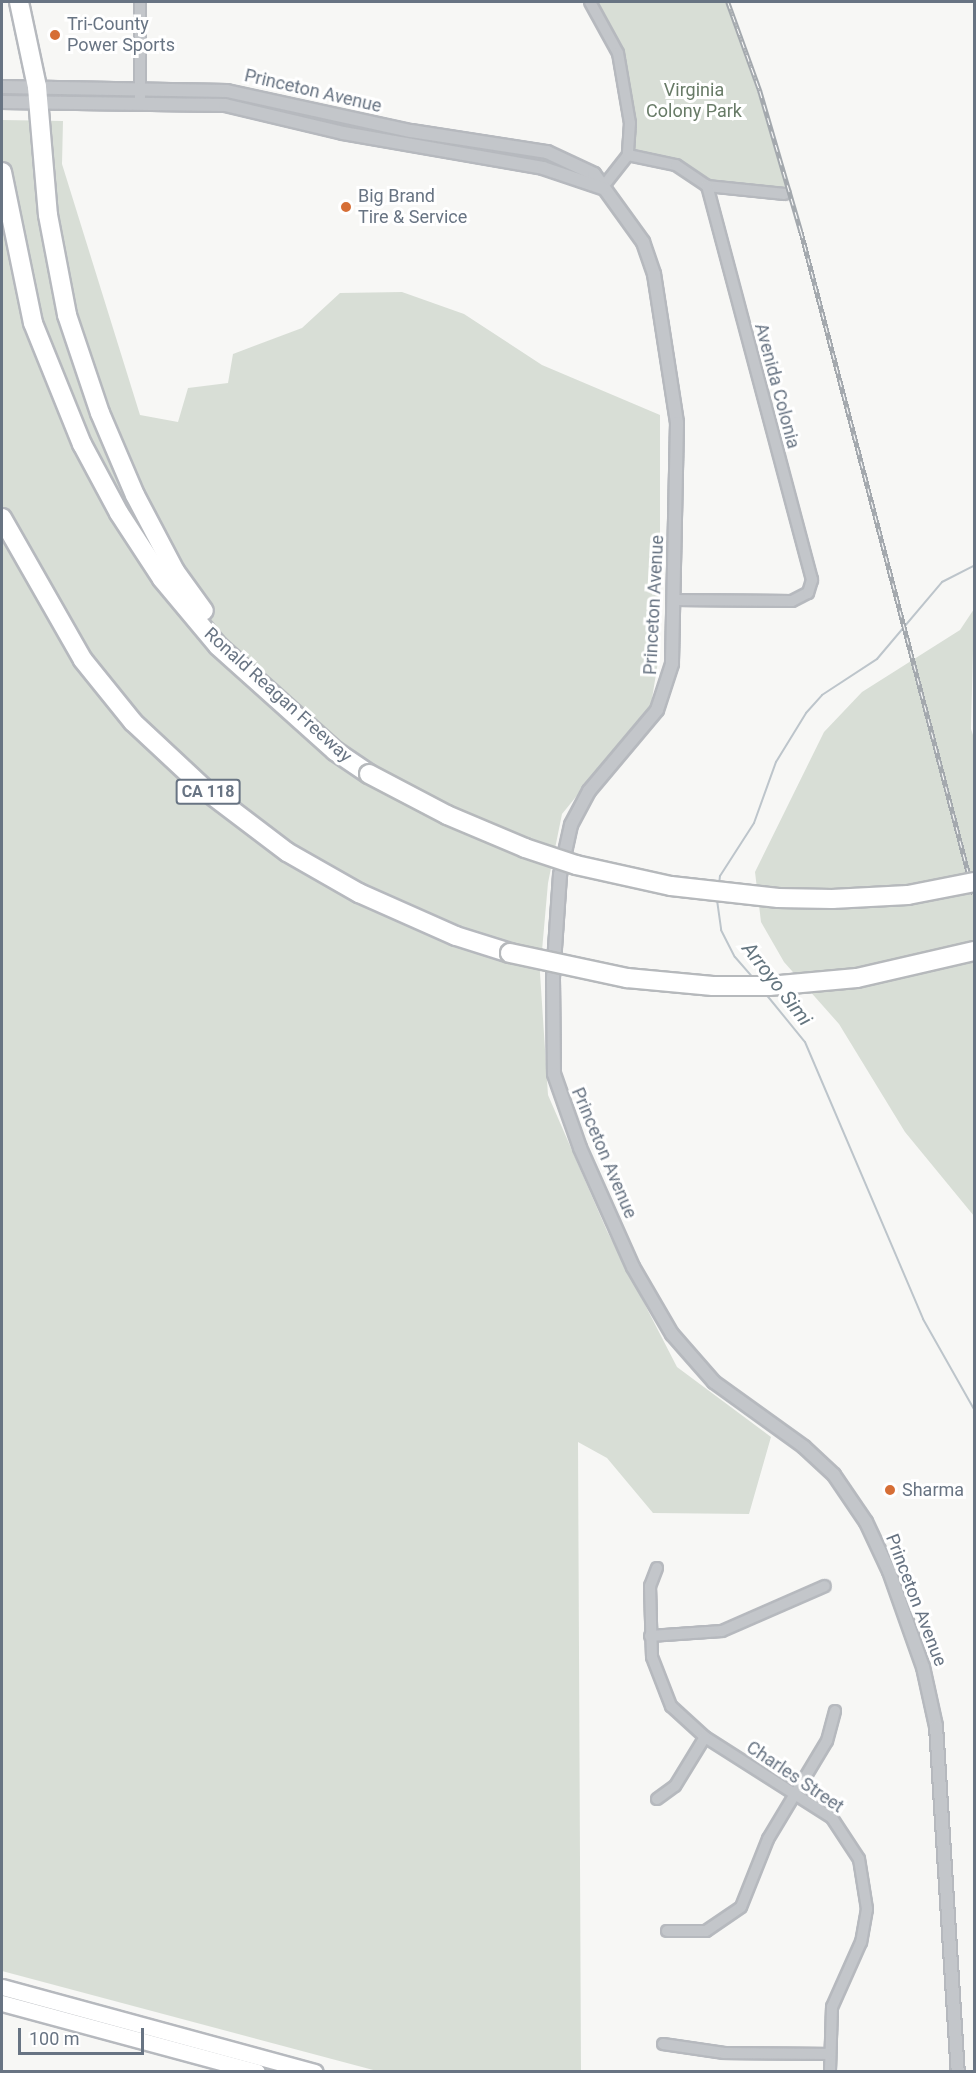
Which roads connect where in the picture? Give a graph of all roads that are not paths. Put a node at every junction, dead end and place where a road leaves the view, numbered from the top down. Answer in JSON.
{"nodes":[{"id":1,"x":19,"y":2,"type":"edge"},
{"id":2,"x":140,"y":2,"type":"edge"},
{"id":3,"x":590,"y":2,"type":"edge"},
{"id":4,"x":2,"y":87,"type":"edge"},
{"id":5,"x":140,"y":87,"type":"junction"},
{"id":6,"x":37,"y":94,"type":"junction"},
{"id":7,"x":2,"y":102,"type":"edge"},
{"id":8,"x":140,"y":102,"type":"junction"},
{"id":9,"x":628,"y":155,"type":"junction"},
{"id":10,"x":2,"y":172,"type":"edge"},
{"id":11,"x":707,"y":186,"type":"junction"},
{"id":12,"x":602,"y":188,"type":"junction"},
{"id":13,"x":785,"y":194,"type":"dead end"},
{"id":14,"x":2,"y":518,"type":"edge"},
{"id":15,"x":2,"y":542,"type":"edge"},
{"id":16,"x":675,"y":600,"type":"junction"},
{"id":17,"x":83,"y":660,"type":"junction"},
{"id":18,"x":245,"y":669,"type":"junction"},
{"id":19,"x":975,"y":882,"type":"edge"},
{"id":20,"x":975,"y":951,"type":"edge"},
{"id":21,"x":657,"y":1568,"type":"dead end"},
{"id":22,"x":825,"y":1586,"type":"dead end"},
{"id":23,"x":650,"y":1636,"type":"junction"},
{"id":24,"x":835,"y":1711,"type":"dead end"},
{"id":25,"x":705,"y":1737,"type":"junction"},
{"id":26,"x":796,"y":1793,"type":"junction"},
{"id":27,"x":657,"y":1799,"type":"dead end"},
{"id":28,"x":667,"y":1930,"type":"dead end"},
{"id":29,"x":2,"y":1988,"type":"edge"},
{"id":30,"x":2,"y":2003,"type":"edge"},
{"id":31,"x":663,"y":2044,"type":"dead end"},
{"id":32,"x":830,"y":2054,"type":"junction"},
{"id":33,"x":257,"y":2072,"type":"edge"},
{"id":34,"x":315,"y":2072,"type":"edge"},
{"id":35,"x":830,"y":2072,"type":"edge"},
{"id":36,"x":958,"y":2072,"type":"edge"}],
"edges":[{"from":1,"to":6,"type":"highway"},
{"from":2,"to":5,"type":"street"},
{"from":3,"to":9,"type":"street"},
{"from":4,"to":6,"type":"street","name":"Princeton Avenue"},
{"from":5,"to":6,"type":"street","name":"Princeton Avenue"},
{"from":5,"to":8,"type":"street"},
{"from":5,"to":12,"type":"street","name":"Princeton Avenue"},
{"from":6,"to":7,"type":"street","name":"Princeton Avenue"},
{"from":6,"to":8,"type":"street","name":"Princeton Avenue"},
{"from":6,"to":18,"type":"highway"},
{"from":8,"to":12,"type":"street","name":"Princeton Avenue"},
{"from":9,"to":11,"type":"street"},
{"from":9,"to":12,"type":"street"},
{"from":10,"to":18,"type":"highway","name":"Ronald Reagan Freeway"},
{"from":11,"to":13,"type":"street"},
{"from":11,"to":16,"type":"street","name":"Avenida Colonia"},
{"from":12,"to":16,"type":"street","name":"Princeton Avenue"},
{"from":14,"to":17,"type":"highway","number":"CA 118"},
{"from":15,"to":17,"type":"highway"},
{"from":16,"to":36,"type":"street","name":"Princeton Avenue"},
{"from":17,"to":20,"type":"highway","number":"CA 118","bridge":true},
{"from":18,"to":19,"type":"highway","name":"Ronald Reagan Freeway","bridge":true},
{"from":21,"to":23,"type":"street","name":"Charles Street"},
{"from":22,"to":23,"type":"street"},
{"from":23,"to":25,"type":"street","name":"Charles Street"},
{"from":24,"to":26,"type":"street"},
{"from":25,"to":26,"type":"street","name":"Charles Street"},
{"from":25,"to":27,"type":"street"},
{"from":26,"to":28,"type":"street"},
{"from":26,"to":32,"type":"street","name":"Charles Street"},
{"from":29,"to":34,"type":"main road"},
{"from":30,"to":33,"type":"main road"},
{"from":31,"to":32,"type":"street"},
{"from":32,"to":35,"type":"street","name":"Charles Street"}]}
